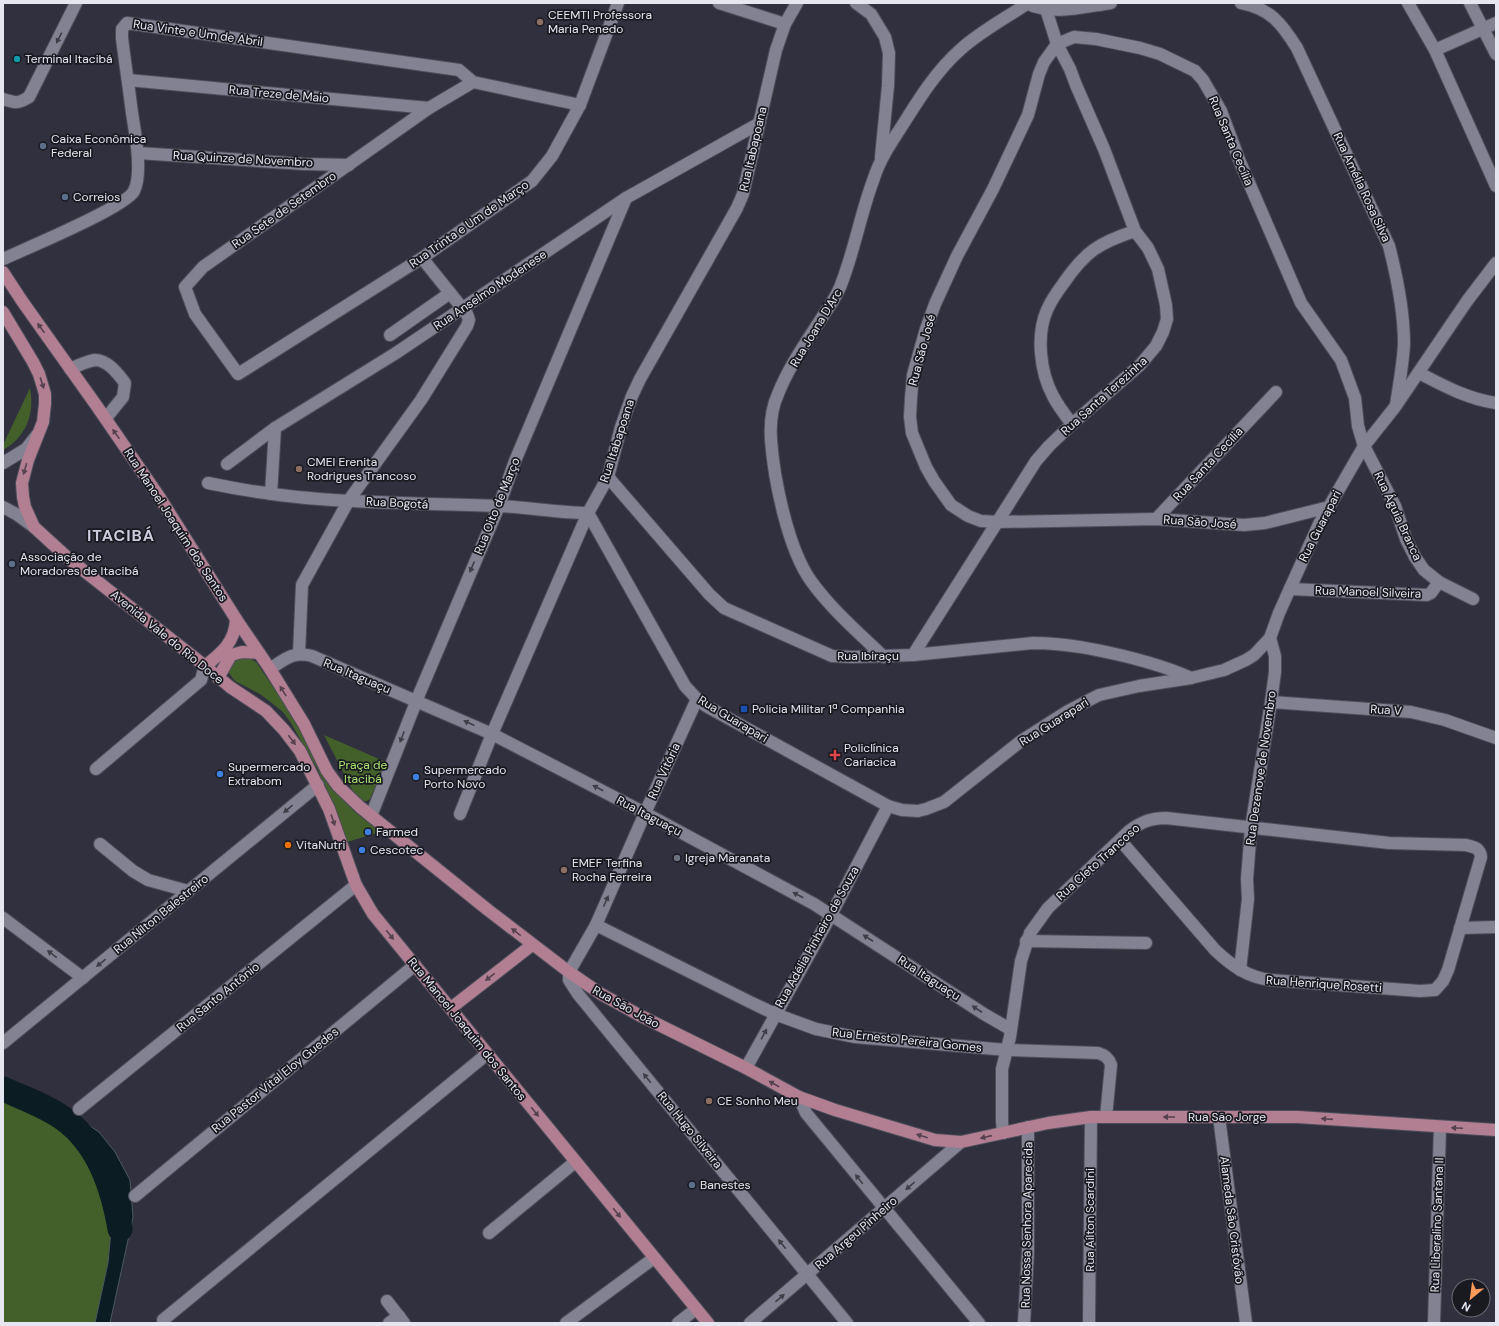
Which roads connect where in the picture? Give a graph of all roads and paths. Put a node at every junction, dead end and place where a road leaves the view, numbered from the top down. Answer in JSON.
{"nodes":[{"id":1,"x":76,"y":3,"type":"edge"},
{"id":2,"x":618,"y":3,"type":"edge"},
{"id":3,"x":719,"y":3,"type":"edge"},
{"id":4,"x":797,"y":3,"type":"edge"},
{"id":5,"x":856,"y":3,"type":"edge"},
{"id":6,"x":1027,"y":3,"type":"edge"},
{"id":7,"x":1111,"y":3,"type":"edge"},
{"id":8,"x":1241,"y":3,"type":"edge"},
{"id":9,"x":1408,"y":3,"type":"edge"},
{"id":10,"x":1470,"y":3,"type":"edge"},
{"id":11,"x":1045,"y":6,"type":"edge"},
{"id":12,"x":1496,"y":23,"type":"edge"},
{"id":13,"x":785,"y":24,"type":"junction"},
{"id":14,"x":1483,"y":28,"type":"junction"},
{"id":15,"x":1057,"y":44,"type":"junction"},
{"id":16,"x":1435,"y":50,"type":"junction"},
{"id":17,"x":1496,"y":54,"type":"edge"},
{"id":18,"x":128,"y":80,"type":"junction"},
{"id":19,"x":473,"y":82,"type":"junction"},
{"id":20,"x":3,"y":99,"type":"edge"},
{"id":21,"x":580,"y":105,"type":"junction"},
{"id":22,"x":429,"y":108,"type":"junction"},
{"id":23,"x":758,"y":124,"type":"junction"},
{"id":24,"x":138,"y":153,"type":"junction"},
{"id":25,"x":880,"y":161,"type":"junction"},
{"id":26,"x":349,"y":165,"type":"junction"},
{"id":27,"x":1496,"y":186,"type":"edge"},
{"id":28,"x":626,"y":198,"type":"junction"},
{"id":29,"x":1135,"y":231,"type":"junction"},
{"id":30,"x":422,"y":258,"type":"junction"},
{"id":31,"x":3,"y":259,"type":"edge"},
{"id":32,"x":1496,"y":263,"type":"edge"},
{"id":33,"x":3,"y":272,"type":"edge"},
{"id":34,"x":450,"y":293,"type":"junction"},
{"id":35,"x":1301,"y":303,"type":"joint"},
{"id":36,"x":463,"y":308,"type":"junction"},
{"id":37,"x":3,"y":312,"type":"edge"},
{"id":38,"x":390,"y":335,"type":"dead end"},
{"id":39,"x":70,"y":368,"type":"junction"},
{"id":40,"x":1419,"y":373,"type":"junction"},
{"id":41,"x":238,"y":374,"type":"joint"},
{"id":42,"x":1276,"y":392,"type":"dead end"},
{"id":43,"x":1496,"y":403,"type":"edge"},
{"id":44,"x":1395,"y":407,"type":"junction"},
{"id":45,"x":106,"y":418,"type":"junction"},
{"id":46,"x":1072,"y":424,"type":"junction"},
{"id":47,"x":275,"y":428,"type":"junction"},
{"id":48,"x":39,"y":432,"type":"junction"},
{"id":49,"x":1364,"y":446,"type":"junction"},
{"id":50,"x":3,"y":463,"type":"edge"},
{"id":51,"x":227,"y":464,"type":"dead end"},
{"id":52,"x":608,"y":477,"type":"junction"},
{"id":53,"x":208,"y":484,"type":"dead end"},
{"id":54,"x":271,"y":494,"type":"junction"},
{"id":55,"x":349,"y":500,"type":"junction"},
{"id":56,"x":499,"y":506,"type":"junction"},
{"id":57,"x":3,"y":507,"type":"edge"},
{"id":58,"x":1329,"y":507,"type":"junction"},
{"id":59,"x":588,"y":513,"type":"junction"},
{"id":60,"x":1156,"y":519,"type":"junction"},
{"id":61,"x":998,"y":522,"type":"junction"},
{"id":62,"x":34,"y":527,"type":"junction"},
{"id":63,"x":1439,"y":582,"type":"junction"},
{"id":64,"x":1290,"y":589,"type":"junction"},
{"id":65,"x":1473,"y":599,"type":"dead end"},
{"id":66,"x":236,"y":619,"type":"junction"},
{"id":67,"x":1270,"y":638,"type":"junction"},
{"id":68,"x":259,"y":653,"type":"junction"},
{"id":69,"x":300,"y":654,"type":"junction"},
{"id":70,"x":913,"y":655,"type":"junction"},
{"id":71,"x":884,"y":657,"type":"junction"},
{"id":72,"x":205,"y":666,"type":"junction"},
{"id":73,"x":270,"y":669,"type":"junction"},
{"id":74,"x":218,"y":678,"type":"junction"},
{"id":75,"x":1192,"y":678,"type":"junction"},
{"id":76,"x":697,"y":699,"type":"junction"},
{"id":77,"x":416,"y":701,"type":"junction"},
{"id":78,"x":1271,"y":702,"type":"junction"},
{"id":79,"x":266,"y":711,"type":"joint"},
{"id":80,"x":492,"y":734,"type":"junction"},
{"id":81,"x":1496,"y":738,"type":"edge"},
{"id":82,"x":96,"y":768,"type":"dead end"},
{"id":83,"x":318,"y":784,"type":"junction"},
{"id":84,"x":338,"y":786,"type":"joint"},
{"id":85,"x":888,"y":806,"type":"junction"},
{"id":86,"x":645,"y":813,"type":"junction"},
{"id":87,"x":460,"y":814,"type":"dead end"},
{"id":88,"x":371,"y":816,"type":"junction"},
{"id":89,"x":1251,"y":828,"type":"junction"},
{"id":90,"x":1120,"y":840,"type":"junction"},
{"id":91,"x":100,"y":844,"type":"dead end"},
{"id":92,"x":1477,"y":848,"type":"joint"},
{"id":93,"x":356,"y":885,"type":"junction"},
{"id":94,"x":188,"y":892,"type":"junction"},
{"id":95,"x":831,"y":915,"type":"junction"},
{"id":96,"x":3,"y":918,"type":"edge"},
{"id":97,"x":596,"y":925,"type":"junction"},
{"id":98,"x":1496,"y":927,"type":"edge"},
{"id":99,"x":1460,"y":928,"type":"junction"},
{"id":100,"x":1026,"y":941,"type":"junction"},
{"id":101,"x":1146,"y":943,"type":"dead end"},
{"id":102,"x":532,"y":945,"type":"junction"},
{"id":103,"x":415,"y":965,"type":"junction"},
{"id":104,"x":1240,"y":970,"type":"junction"},
{"id":105,"x":569,"y":972,"type":"junction"},
{"id":106,"x":83,"y":978,"type":"junction"},
{"id":107,"x":451,"y":1008,"type":"junction"},
{"id":108,"x":775,"y":1014,"type":"junction"},
{"id":109,"x":1010,"y":1029,"type":"junction"},
{"id":110,"x":3,"y":1043,"type":"edge"},
{"id":111,"x":1007,"y":1050,"type":"junction"},
{"id":112,"x":487,"y":1054,"type":"junction"},
{"id":113,"x":746,"y":1068,"type":"junction"},
{"id":114,"x":799,"y":1097,"type":"junction"},
{"id":115,"x":79,"y":1109,"type":"dead end"},
{"id":116,"x":1106,"y":1116,"type":"junction"},
{"id":117,"x":1091,"y":1117,"type":"junction"},
{"id":118,"x":1219,"y":1117,"type":"junction"},
{"id":119,"x":1440,"y":1126,"type":"junction"},
{"id":120,"x":1028,"y":1127,"type":"junction"},
{"id":121,"x":1496,"y":1130,"type":"edge"},
{"id":122,"x":1004,"y":1133,"type":"junction"},
{"id":123,"x":961,"y":1142,"type":"junction"},
{"id":124,"x":575,"y":1162,"type":"junction"},
{"id":125,"x":135,"y":1196,"type":"dead end"},
{"id":126,"x":884,"y":1209,"type":"junction"},
{"id":127,"x":489,"y":1233,"type":"dead end"},
{"id":128,"x":654,"y":1258,"type":"junction"},
{"id":129,"x":807,"y":1274,"type":"junction"},
{"id":130,"x":387,"y":1301,"type":"dead end"},
{"id":131,"x":696,"y":1309,"type":"junction"},
{"id":132,"x":164,"y":1320,"type":"dead end"},
{"id":133,"x":397,"y":1320,"type":"edge"},
{"id":134,"x":566,"y":1323,"type":"edge"},
{"id":135,"x":678,"y":1323,"type":"edge"},
{"id":136,"x":708,"y":1323,"type":"edge"},
{"id":137,"x":750,"y":1323,"type":"edge"},
{"id":138,"x":847,"y":1323,"type":"edge"},
{"id":139,"x":979,"y":1323,"type":"edge"},
{"id":140,"x":1024,"y":1323,"type":"edge"},
{"id":141,"x":1089,"y":1323,"type":"edge"},
{"id":142,"x":1246,"y":1323,"type":"edge"},
{"id":143,"x":1434,"y":1323,"type":"edge"}],
"edges":[{"from":1,"to":20,"type":"street","one_way":true},
{"from":2,"to":21,"type":"street","name":"Rua Trinta e Um de Março"},
{"from":3,"to":13,"type":"street"},
{"from":4,"to":13,"type":"street","name":"Rua Itabapoana"},
{"from":5,"to":25,"type":"street"},
{"from":6,"to":11,"type":"street"},
{"from":6,"to":25,"type":"street","name":"Rua Joana D'Arc"},
{"from":7,"to":11,"type":"street"},
{"from":8,"to":44,"type":"street","name":"Rua Amélia Rosa Silva"},
{"from":9,"to":16,"type":"street"},
{"from":10,"to":14,"type":"street"},
{"from":11,"to":15,"type":"street","name":"Rua Santa Terezinha"},
{"from":12,"to":14,"type":"street"},
{"from":13,"to":23,"type":"street","name":"Rua Itabapoana"},
{"from":14,"to":16,"type":"street"},
{"from":14,"to":17,"type":"street"},
{"from":15,"to":29,"type":"street","name":"Rua Santa Terezinha"},
{"from":15,"to":35,"type":"street","name":"Rua Santa Cecília"},
{"from":15,"to":61,"type":"street","name":"Rua São José"},
{"from":16,"to":27,"type":"street"},
{"from":18,"to":19,"type":"street","name":"Rua Vinte e Um de Abril"},
{"from":18,"to":22,"type":"street","name":"Rua Treze de Maio"},
{"from":18,"to":24,"type":"street","name":"Rua Vinte e Um de Abril"},
{"from":19,"to":21,"type":"street","name":"Rua Vinte e Um de Abril"},
{"from":19,"to":22,"type":"street","name":"Rua Sete de Setembro"},
{"from":21,"to":30,"type":"street","name":"Rua Trinta e Um de Março"},
{"from":22,"to":26,"type":"street","name":"Rua Sete de Setembro"},
{"from":23,"to":28,"type":"street","name":"Rua Anselmo Modenese"},
{"from":23,"to":52,"type":"street","name":"Rua Itabapoana"},
{"from":24,"to":26,"type":"street","name":"Rua Quinze de Novembro"},
{"from":24,"to":31,"type":"street","name":"Rua Vinte e Um de Abril"},
{"from":25,"to":71,"type":"street","name":"Rua Joana D'Arc"},
{"from":26,"to":41,"type":"street","name":"Rua Sete de Setembro"},
{"from":28,"to":36,"type":"street","name":"Rua Anselmo Modenese"},
{"from":28,"to":56,"type":"street","name":"Rua Oito de Março"},
{"from":29,"to":46,"type":"street","name":"Rua Santa Terezinha"},
{"from":29,"to":46,"type":"street"},
{"from":30,"to":34,"type":"street"},
{"from":30,"to":41,"type":"street","name":"Rua Trinta e Um de Março"},
{"from":32,"to":40,"type":"street","name":"Rua Guarapari"},
{"from":39,"to":33,"type":"main road","name":"Rua Manoel Joaquim dos Santos","one_way":true},
{"from":34,"to":36,"type":"street"},
{"from":34,"to":38,"type":"street"},
{"from":35,"to":49,"type":"street","name":"Rua Águia Branca"},
{"from":36,"to":47,"type":"street","name":"Rua Anselmo Modenese"},
{"from":36,"to":55,"type":"street"},
{"from":37,"to":48,"type":"main road","one_way":true},
{"from":39,"to":45,"type":"main road","name":"Rua Manoel Joaquim dos Santos"},
{"from":39,"to":45,"type":"street"},
{"from":40,"to":43,"type":"street"},
{"from":40,"to":44,"type":"street","name":"Rua Guarapari"},
{"from":42,"to":60,"type":"street","name":"Rua Santa Cecília"},
{"from":44,"to":49,"type":"street","name":"Rua Guarapari"},
{"from":66,"to":45,"type":"main road","name":"Rua Manoel Joaquim dos Santos","one_way":true},
{"from":46,"to":61,"type":"street","name":"Rua Santa Terezinha"},
{"from":47,"to":51,"type":"street","name":"Rua Anselmo Modenese"},
{"from":47,"to":54,"type":"street"},
{"from":48,"to":50,"type":"street"},
{"from":48,"to":62,"type":"main road","name":"Avenida Vale do Rio Doce","one_way":true},
{"from":49,"to":58,"type":"street","name":"Rua Guarapari"},
{"from":49,"to":63,"type":"street","name":"Rua Águia Branca"},
{"from":52,"to":59,"type":"street","name":"Rua Itabapoana"},
{"from":52,"to":71,"type":"street","name":"Rua Ibiraçu"},
{"from":53,"to":54,"type":"street","name":"Rua Bogotá"},
{"from":54,"to":55,"type":"street","name":"Rua Bogotá"},
{"from":55,"to":56,"type":"street","name":"Rua Bogotá"},
{"from":55,"to":69,"type":"street"},
{"from":56,"to":59,"type":"street","name":"Rua Bogotá"},
{"from":56,"to":77,"type":"street","name":"Rua Oito de Março","one_way":true},
{"from":57,"to":62,"type":"street","name":"Avenida Vale do Rio Doce"},
{"from":58,"to":60,"type":"street","name":"Rua São José"},
{"from":58,"to":64,"type":"street","name":"Rua Guarapari"},
{"from":59,"to":76,"type":"street","name":"Rua Guarapari"},
{"from":59,"to":80,"type":"street","name":"Rua Itabapoana"},
{"from":60,"to":61,"type":"street","name":"Rua São José"},
{"from":61,"to":70,"type":"street","name":"Rua Santa Terezinha"},
{"from":62,"to":72,"type":"main road","name":"Avenida Vale do Rio Doce"},
{"from":63,"to":64,"type":"street","name":"Rua Manoel Silveira"},
{"from":63,"to":65,"type":"street","name":"Rua Águia Branca"},
{"from":64,"to":67,"type":"street","name":"Rua Guarapari"},
{"from":66,"to":68,"type":"main road","name":"Rua Manoel Joaquim dos Santos"},
{"from":66,"to":72,"type":"main road"},
{"from":67,"to":75,"type":"street","name":"Rua Guarapari"},
{"from":67,"to":78,"type":"street","name":"Rua Dezenove de Novembro"},
{"from":68,"to":73,"type":"main road","name":"Rua Manoel Joaquim dos Santos"},
{"from":68,"to":74,"type":"main road"},
{"from":69,"to":73,"type":"street"},
{"from":69,"to":77,"type":"street","name":"Rua Itaguaçu"},
{"from":70,"to":71,"type":"street","name":"Rua Ibiraçu"},
{"from":70,"to":75,"type":"street","name":"Rua Ibiraçu"},
{"from":72,"to":74,"type":"main road","name":"Avenida Vale do Rio Doce"},
{"from":72,"to":82,"type":"street"},
{"from":84,"to":73,"type":"main road","name":"Rua Manoel Joaquim dos Santos","one_way":true},
{"from":74,"to":79,"type":"main road","name":"Avenida Vale do Rio Doce"},
{"from":75,"to":85,"type":"street","name":"Rua Guarapari"},
{"from":76,"to":85,"type":"street","name":"Rua Guarapari"},
{"from":76,"to":86,"type":"street","name":"Rua Vitória"},
{"from":80,"to":77,"type":"street","name":"Rua Itaguaçu","one_way":true},
{"from":77,"to":88,"type":"street","name":"Rua Oito de Março","one_way":true},
{"from":78,"to":81,"type":"street","name":"Rua V"},
{"from":78,"to":89,"type":"street","name":"Rua Dezenove de Novembro"},
{"from":79,"to":83,"type":"main road","name":"Rua Manoel Joaquim dos Santos","one_way":true},
{"from":86,"to":80,"type":"street","name":"Rua Itaguaçu","one_way":true},
{"from":80,"to":87,"type":"street","name":"Rua Itabapoana"},
{"from":83,"to":93,"type":"main road","name":"Rua Manoel Joaquim dos Santos","one_way":true},
{"from":83,"to":94,"type":"street","name":"Rua Nílton Balestreiro","one_way":true},
{"from":84,"to":88,"type":"main road","name":"Rua São João"},
{"from":85,"to":95,"type":"street","name":"Rua Adélia Pinheiro de Souza"},
{"from":95,"to":86,"type":"street","name":"Rua Itaguaçu","one_way":true},
{"from":97,"to":86,"type":"street","name":"Rua Vitória","one_way":true},
{"from":102,"to":88,"type":"main road","name":"Rua São João","one_way":true},
{"from":89,"to":90,"type":"street","name":"Rua Cleto Trancoso"},
{"from":89,"to":92,"type":"street","name":"Rua Cleto Trancoso"},
{"from":89,"to":104,"type":"street","name":"Rua Dezenove de Novembro"},
{"from":90,"to":100,"type":"street","name":"Rua Cleto Trancoso"},
{"from":90,"to":104,"type":"street","name":"Rua Henrique Rosetti"},
{"from":91,"to":94,"type":"street"},
{"from":92,"to":99,"type":"street","name":"Rua Henrique Rosetti"},
{"from":93,"to":103,"type":"main road","name":"Rua Manoel Joaquim dos Santos","one_way":true},
{"from":93,"to":115,"type":"street","name":"Rua Santo Antônio"},
{"from":94,"to":106,"type":"street","name":"Rua Nílton Balestreiro","one_way":true},
{"from":95,"to":108,"type":"street","name":"Rua Adélia Pinheiro de Souza"},
{"from":109,"to":95,"type":"street","name":"Rua Itaguaçu","one_way":true},
{"from":106,"to":96,"type":"street","one_way":true},
{"from":97,"to":105,"type":"street","name":"Rua Vitória"},
{"from":97,"to":108,"type":"street","name":"Rua Ernesto Pereira Gomes"},
{"from":98,"to":99,"type":"street"},
{"from":99,"to":104,"type":"street","name":"Rua Henrique Rosetti"},
{"from":100,"to":101,"type":"street"},
{"from":100,"to":109,"type":"street","name":"Rua Cleto Trancoso"},
{"from":102,"to":105,"type":"main road","name":"Rua São João"},
{"from":102,"to":107,"type":"main road","one_way":true},
{"from":103,"to":107,"type":"main road","name":"Rua Manoel Joaquim dos Santos"},
{"from":103,"to":125,"type":"street","name":"Rua Pastor Vital Eloy Guedes"},
{"from":105,"to":113,"type":"main road","name":"Rua São João"},
{"from":129,"to":105,"type":"street","name":"Rua Hugo Silveira","one_way":true},
{"from":106,"to":110,"type":"street","name":"Rua Nílton Balestreiro"},
{"from":107,"to":112,"type":"main road","name":"Rua Manoel Joaquim dos Santos"},
{"from":108,"to":111,"type":"street","name":"Rua Ernesto Pereira Gomes"},
{"from":113,"to":108,"type":"street","name":"Rua Adélia Pinheiro de Souza","one_way":true},
{"from":109,"to":111,"type":"street","name":"Rua Cleto Trancoso"},
{"from":111,"to":116,"type":"street","name":"Rua Ernesto Pereira Gomes"},
{"from":111,"to":122,"type":"street","name":"Rua Cleto Trancoso"},
{"from":112,"to":124,"type":"main road","name":"Rua Manoel Joaquim dos Santos","one_way":true},
{"from":112,"to":132,"type":"street"},
{"from":114,"to":113,"type":"main road","name":"Rua São João","one_way":true},
{"from":123,"to":114,"type":"main road","name":"Rua São João","one_way":true},
{"from":126,"to":114,"type":"street","one_way":true},
{"from":116,"to":117,"type":"main road","name":"Rua São Jorge"},
{"from":118,"to":116,"type":"main road","name":"Rua São Jorge","one_way":true},
{"from":117,"to":120,"type":"main road","name":"Rua São Jorge"},
{"from":117,"to":141,"type":"street","name":"Rua Aílton Scardini"},
{"from":119,"to":118,"type":"main road","name":"Rua São Jorge","one_way":true},
{"from":118,"to":142,"type":"street","name":"Alameda São Cristóvão"},
{"from":121,"to":119,"type":"main road","name":"Rua São Jorge","one_way":true},
{"from":119,"to":143,"type":"street","name":"Rua Liberalino Santana II"},
{"from":120,"to":122,"type":"main road","name":"Rua São Jorge"},
{"from":120,"to":140,"type":"street","name":"Rua Nossa Senhora Aparecida"},
{"from":122,"to":123,"type":"main road","name":"Rua São Jorge","one_way":true},
{"from":123,"to":126,"type":"street","name":"Rua Argeu Pinheiro","one_way":true},
{"from":124,"to":127,"type":"street"},
{"from":124,"to":128,"type":"main road","name":"Rua Manoel Joaquim dos Santos","one_way":true},
{"from":126,"to":129,"type":"street","name":"Rua Argeu Pinheiro"},
{"from":126,"to":139,"type":"street"},
{"from":128,"to":131,"type":"main road","name":"Rua Manoel Joaquim dos Santos"},
{"from":128,"to":134,"type":"street"},
{"from":137,"to":129,"type":"street","name":"Rua Argeu Pinheiro","one_way":true},
{"from":129,"to":138,"type":"street","name":"Rua Hugo Silveira"},
{"from":130,"to":133,"type":"street"},
{"from":131,"to":135,"type":"street"},
{"from":131,"to":136,"type":"main road","name":"Rua Manoel Joaquim dos Santos"}]}
